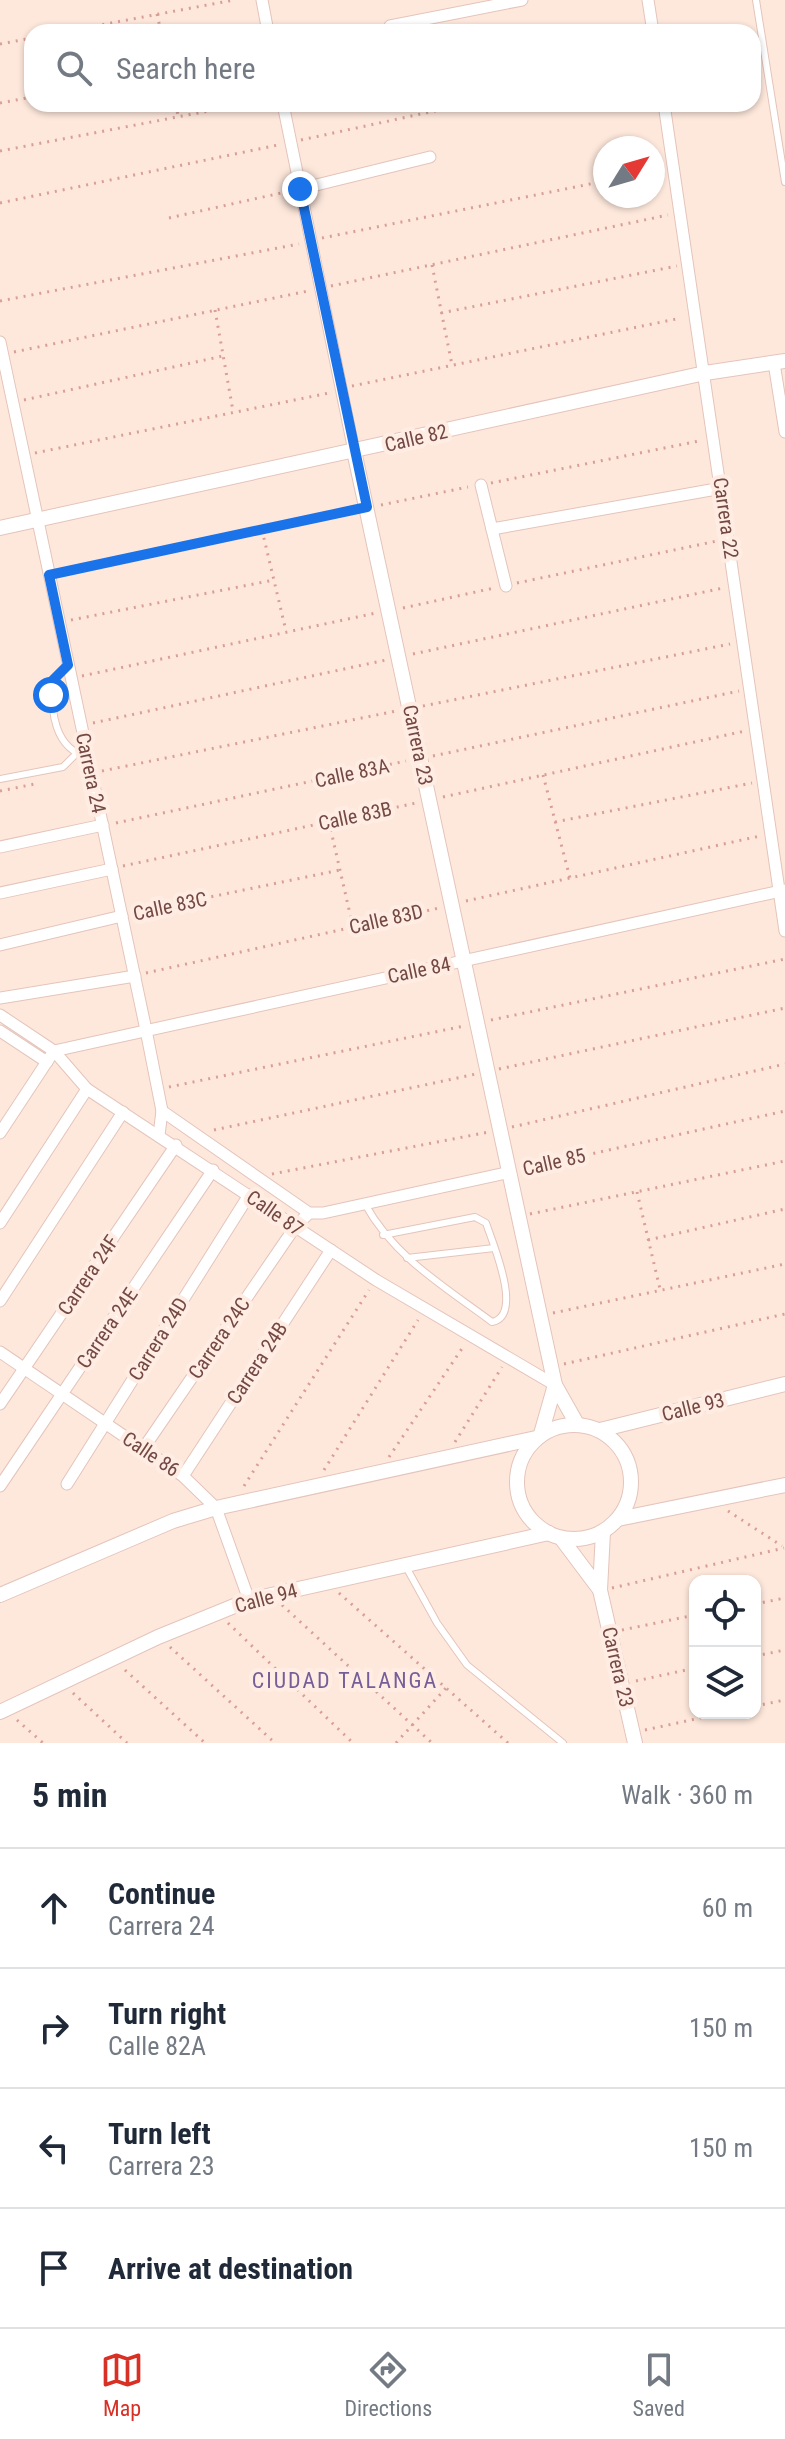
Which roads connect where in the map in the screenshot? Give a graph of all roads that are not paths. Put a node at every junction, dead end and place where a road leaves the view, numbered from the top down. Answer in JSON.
{"nodes":[{"id":1,"x":262,"y":0,"type":"edge"},
{"id":2,"x":522,"y":0,"type":"edge"},
{"id":3,"x":648,"y":0,"type":"edge"},
{"id":4,"x":756,"y":0,"type":"edge"},
{"id":5,"x":266,"y":24,"type":"edge"},
{"id":6,"x":400,"y":24,"type":"edge"},
{"id":7,"x":651,"y":24,"type":"edge"},
{"id":8,"x":760,"y":24,"type":"edge"},
{"id":9,"x":761,"y":31,"type":"edge"},
{"id":10,"x":285,"y":112,"type":"edge"},
{"id":11,"x":665,"y":112,"type":"edge"},
{"id":12,"x":430,"y":157,"type":"dead end"},
{"id":13,"x":785,"y":182,"type":"edge"},
{"id":14,"x":300,"y":189,"type":"junction"},
{"id":15,"x":1,"y":348,"type":"edge"},
{"id":16,"x":780,"y":362,"type":"edge"},
{"id":17,"x":705,"y":373,"type":"junction"},
{"id":18,"x":785,"y":432,"type":"edge"},
{"id":19,"x":354,"y":451,"type":"junction"},
{"id":20,"x":481,"y":485,"type":"road end"},
{"id":21,"x":722,"y":488,"type":"junction"},
{"id":22,"x":37,"y":520,"type":"junction"},
{"id":23,"x":0,"y":528,"type":"edge"},
{"id":24,"x":492,"y":529,"type":"junction"},
{"id":25,"x":506,"y":586,"type":"road end"},
{"id":26,"x":68,"y":665,"type":"junction"},
{"id":27,"x":82,"y":756,"type":"junction"},
{"id":28,"x":0,"y":779,"type":"edge"},
{"id":29,"x":103,"y":825,"type":"junction"},
{"id":30,"x":0,"y":847,"type":"edge"},
{"id":31,"x":112,"y":869,"type":"junction"},
{"id":32,"x":782,"y":891,"type":"edge"},
{"id":33,"x":0,"y":893,"type":"edge"},
{"id":34,"x":122,"y":916,"type":"junction"},
{"id":35,"x":785,"y":931,"type":"edge"},
{"id":36,"x":0,"y":945,"type":"edge"},
{"id":37,"x":464,"y":960,"type":"junction"},
{"id":38,"x":135,"y":976,"type":"junction"},
{"id":39,"x":0,"y":998,"type":"edge"},
{"id":40,"x":5,"y":1018,"type":"edge"},
{"id":41,"x":146,"y":1030,"type":"junction"},
{"id":42,"x":1,"y":1033,"type":"edge"},
{"id":43,"x":50,"y":1056,"type":"junction"},
{"id":44,"x":87,"y":1089,"type":"junction"},
{"id":45,"x":162,"y":1111,"type":"junction"},
{"id":46,"x":123,"y":1112,"type":"junction"},
{"id":47,"x":0,"y":1133,"type":"edge"},
{"id":48,"x":159,"y":1135,"type":"junction"},
{"id":49,"x":176,"y":1145,"type":"junction"},
{"id":50,"x":213,"y":1170,"type":"junction"},
{"id":51,"x":510,"y":1172,"type":"junction"},
{"id":52,"x":249,"y":1195,"type":"junction"},
{"id":53,"x":365,"y":1204,"type":"junction"},
{"id":54,"x":309,"y":1213,"type":"junction"},
{"id":55,"x":0,"y":1223,"type":"edge"},
{"id":56,"x":295,"y":1227,"type":"junction"},
{"id":57,"x":383,"y":1235,"type":"junction"},
{"id":58,"x":494,"y":1248,"type":"junction"},
{"id":59,"x":331,"y":1250,"type":"junction"},
{"id":60,"x":407,"y":1258,"type":"junction"},
{"id":61,"x":0,"y":1301,"type":"edge"},
{"id":62,"x":0,"y":1352,"type":"edge"},
{"id":63,"x":24,"y":1368,"type":"junction"},
{"id":64,"x":785,"y":1384,"type":"edge"},
{"id":65,"x":555,"y":1385,"type":"junction"},
{"id":66,"x":62,"y":1394,"type":"junction"},
{"id":67,"x":0,"y":1404,"type":"edge"},
{"id":68,"x":105,"y":1423,"type":"junction"},
{"id":69,"x":577,"y":1424,"type":"junction"},
{"id":70,"x":600,"y":1430,"type":"junction"},
{"id":71,"x":538,"y":1436,"type":"junction"},
{"id":72,"x":143,"y":1449,"type":"junction"},
{"id":73,"x":183,"y":1476,"type":"junction"},
{"id":74,"x":67,"y":1484,"type":"dead end"},
{"id":75,"x":785,"y":1485,"type":"edge"},
{"id":76,"x":0,"y":1486,"type":"edge"},
{"id":77,"x":216,"y":1508,"type":"junction"},
{"id":78,"x":618,"y":1519,"type":"junction"},
{"id":79,"x":603,"y":1532,"type":"junction"},
{"id":80,"x":555,"y":1536,"type":"junction"},
{"id":81,"x":405,"y":1565,"type":"junction"},
{"id":82,"x":600,"y":1590,"type":"junction"},
{"id":83,"x":0,"y":1595,"type":"edge"},
{"id":84,"x":249,"y":1600,"type":"junction"},
{"id":85,"x":3,"y":1710,"type":"edge"},
{"id":86,"x":634,"y":1738,"type":"edge"},
{"id":87,"x":563,"y":1743,"type":"edge"}],
"edges":[{"from":1,"to":5,"type":"street"},
{"from":2,"to":6,"type":"street"},
{"from":3,"to":7,"type":"street"},
{"from":4,"to":8,"type":"lane"},
{"from":9,"to":13,"type":"lane"},
{"from":10,"to":14,"type":"street","name":"Carrera 23"},
{"from":11,"to":17,"type":"street","name":"Carrera 22"},
{"from":12,"to":14,"type":"street"},
{"from":14,"to":19,"type":"street","name":"Carrera 23"},
{"from":15,"to":22,"type":"street","name":"Carrera 24"},
{"from":16,"to":17,"type":"street","name":"Calle 82"},
{"from":16,"to":18,"type":"street"},
{"from":17,"to":19,"type":"street","name":"Calle 82"},
{"from":17,"to":21,"type":"street","name":"Carrera 22"},
{"from":19,"to":22,"type":"street","name":"Calle 82"},
{"from":19,"to":37,"type":"street","name":"Carrera 23"},
{"from":20,"to":24,"type":"street"},
{"from":21,"to":24,"type":"street"},
{"from":21,"to":32,"type":"street","name":"Carrera 22"},
{"from":22,"to":23,"type":"street","name":"Calle 82"},
{"from":22,"to":26,"type":"street","name":"Carrera 24"},
{"from":24,"to":25,"type":"street"},
{"from":26,"to":27,"type":"street","name":"Carrera 24"},
{"from":26,"to":27,"type":"lane"},
{"from":27,"to":28,"type":"lane"},
{"from":27,"to":29,"type":"street","name":"Carrera 24"},
{"from":29,"to":30,"type":"street"},
{"from":29,"to":31,"type":"street","name":"Carrera 24"},
{"from":31,"to":33,"type":"street"},
{"from":31,"to":34,"type":"street","name":"Carrera 24"},
{"from":32,"to":35,"type":"street","name":"Carrera 22"},
{"from":32,"to":37,"type":"street","name":"Calle 84"},
{"from":34,"to":36,"type":"street","name":"Calle 83C"},
{"from":34,"to":38,"type":"street","name":"Carrera 24"},
{"from":37,"to":41,"type":"street","name":"Calle 84"},
{"from":37,"to":51,"type":"street","name":"Carrera 23"},
{"from":38,"to":39,"type":"street"},
{"from":38,"to":41,"type":"street","name":"Carrera 24"},
{"from":40,"to":42,"type":"street"},
{"from":40,"to":43,"type":"street","name":"Calle 87"},
{"from":41,"to":43,"type":"street","name":"Calle 84"},
{"from":41,"to":45,"type":"street","name":"Carrera 24"},
{"from":42,"to":43,"type":"street"},
{"from":43,"to":44,"type":"street","name":"Calle 87"},
{"from":43,"to":47,"type":"street"},
{"from":44,"to":46,"type":"street","name":"Calle 87"},
{"from":44,"to":55,"type":"street"},
{"from":45,"to":48,"type":"street","name":"Carrera 24"},
{"from":45,"to":54,"type":"street"},
{"from":46,"to":48,"type":"street","name":"Calle 87"},
{"from":46,"to":61,"type":"street"},
{"from":48,"to":49,"type":"street","name":"Calle 87"},
{"from":49,"to":50,"type":"street","name":"Calle 87"},
{"from":49,"to":63,"type":"street","name":"Carrera 24F"},
{"from":50,"to":52,"type":"street","name":"Calle 87"},
{"from":50,"to":66,"type":"street","name":"Carrera 24E"},
{"from":51,"to":53,"type":"street","name":"Calle 85"},
{"from":51,"to":65,"type":"street","name":"Carrera 23"},
{"from":52,"to":56,"type":"street","name":"Calle 87"},
{"from":52,"to":68,"type":"street","name":"Carrera 24D"},
{"from":53,"to":54,"type":"street","name":"Calle 85"},
{"from":53,"to":57,"type":"lane"},
{"from":54,"to":56,"type":"street","name":"Carrera 24C"},
{"from":56,"to":59,"type":"street","name":"Calle 87"},
{"from":56,"to":72,"type":"street","name":"Carrera 24C"},
{"from":57,"to":58,"type":"lane"},
{"from":57,"to":60,"type":"lane"},
{"from":58,"to":60,"type":"lane"},
{"from":58,"to":60,"type":"lane"},
{"from":59,"to":65,"type":"street","name":"Calle 87"},
{"from":59,"to":73,"type":"street","name":"Carrera 24B"},
{"from":62,"to":63,"type":"street","name":"Calle 86"},
{"from":63,"to":66,"type":"street","name":"Calle 86"},
{"from":63,"to":67,"type":"street","name":"Carrera 24F"},
{"from":64,"to":70,"type":"street","name":"Calle 93"},
{"from":65,"to":69,"type":"street","name":"Carrera 23"},
{"from":65,"to":71,"type":"street","name":"Carrera 23"},
{"from":66,"to":68,"type":"street","name":"Calle 86"},
{"from":66,"to":76,"type":"street","name":"Carrera 24E"},
{"from":68,"to":72,"type":"street","name":"Calle 86"},
{"from":68,"to":74,"type":"street","name":"Carrera 24D"},
{"from":69,"to":70,"type":"street"},
{"from":69,"to":71,"type":"street"},
{"from":70,"to":78,"type":"street"},
{"from":71,"to":77,"type":"street"},
{"from":71,"to":80,"type":"street"},
{"from":72,"to":73,"type":"street","name":"Calle 86"},
{"from":73,"to":77,"type":"street","name":"Calle 86"},
{"from":75,"to":78,"type":"street"},
{"from":77,"to":83,"type":"street"},
{"from":77,"to":84,"type":"street","name":"Calle 86"},
{"from":78,"to":79,"type":"street"},
{"from":79,"to":80,"type":"street"},
{"from":79,"to":82,"type":"street","name":"Carrera 23"},
{"from":80,"to":81,"type":"street","name":"Calle 94"},
{"from":80,"to":82,"type":"street","name":"Carrera 23"},
{"from":81,"to":84,"type":"street","name":"Calle 94"},
{"from":81,"to":87,"type":"lane"},
{"from":82,"to":86,"type":"street","name":"Carrera 23"},
{"from":84,"to":85,"type":"street","name":"Calle 94"}]}
